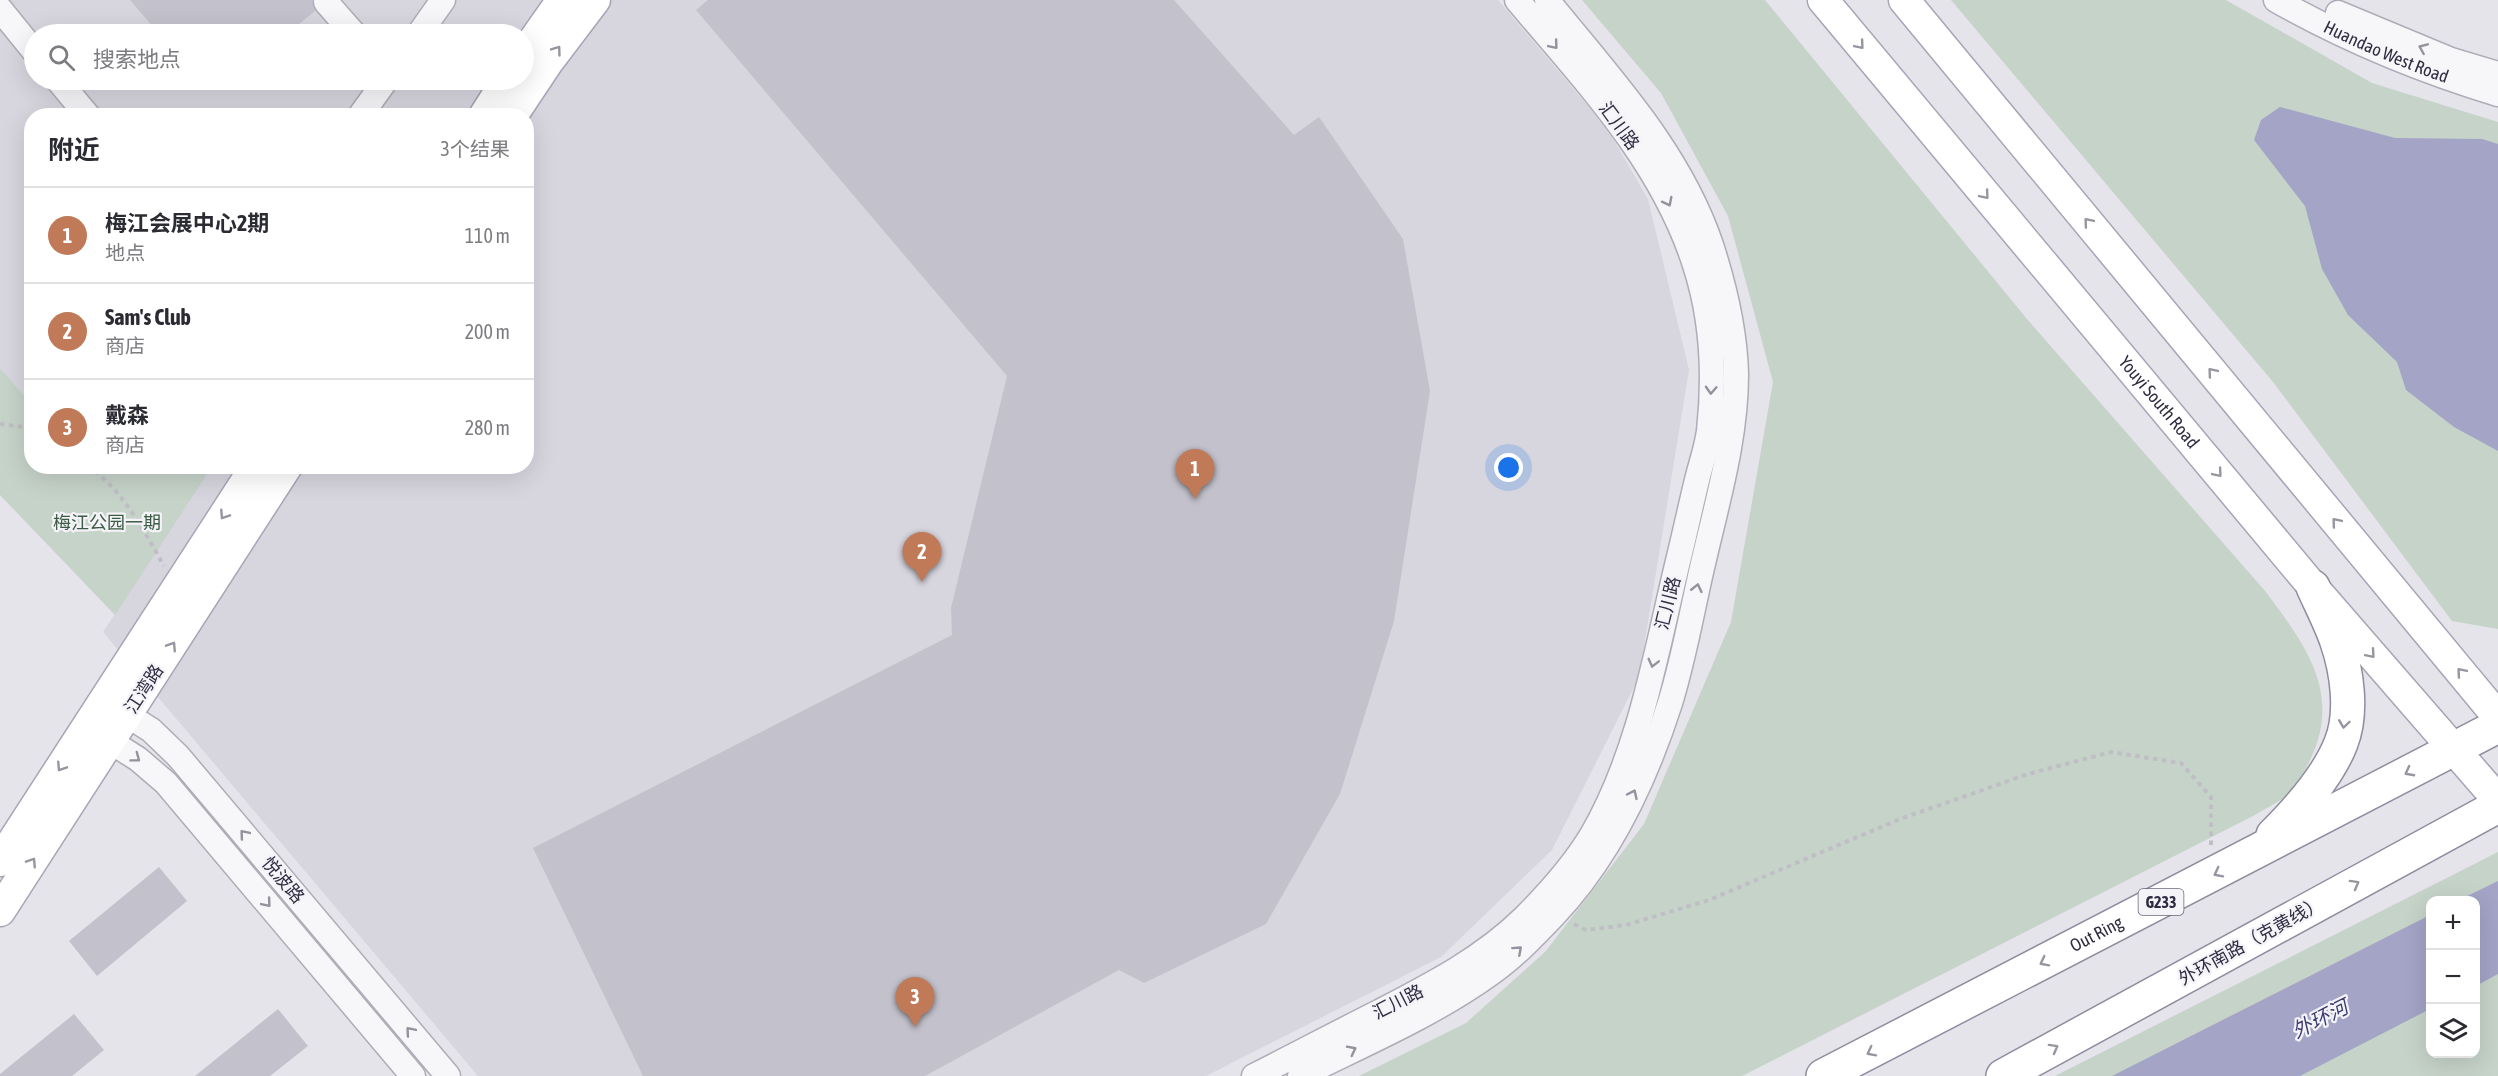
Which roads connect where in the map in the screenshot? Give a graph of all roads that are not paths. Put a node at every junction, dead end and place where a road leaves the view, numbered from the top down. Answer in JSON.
{"nodes":[{"id":1,"x":443,"y":0,"type":"edge"},
{"id":2,"x":562,"y":0,"type":"edge"},
{"id":3,"x":595,"y":0,"type":"edge"},
{"id":4,"x":1517,"y":0,"type":"edge"},
{"id":5,"x":1547,"y":0,"type":"edge"},
{"id":6,"x":1823,"y":0,"type":"edge"},
{"id":7,"x":1904,"y":0,"type":"edge"},
{"id":8,"x":2276,"y":0,"type":"edge"},
{"id":9,"x":2313,"y":0,"type":"edge"},
{"id":10,"x":326,"y":2,"type":"dead end"},
{"id":11,"x":0,"y":9,"type":"edge"},
{"id":12,"x":345,"y":24,"type":"edge"},
{"id":13,"x":425,"y":24,"type":"edge"},
{"id":14,"x":24,"y":39,"type":"edge"},
{"id":15,"x":534,"y":40,"type":"edge"},
{"id":16,"x":2498,"y":74,"type":"edge"},
{"id":17,"x":534,"y":83,"type":"edge"},
{"id":18,"x":66,"y":90,"type":"edge"},
{"id":19,"x":379,"y":90,"type":"edge"},
{"id":20,"x":501,"y":90,"type":"edge"},
{"id":21,"x":530,"y":90,"type":"edge"},
{"id":22,"x":2498,"y":94,"type":"edge"},
{"id":23,"x":81,"y":108,"type":"edge"},
{"id":24,"x":366,"y":108,"type":"edge"},
{"id":25,"x":489,"y":108,"type":"edge"},
{"id":26,"x":517,"y":108,"type":"edge"},
{"id":27,"x":251,"y":474,"type":"edge"},
{"id":28,"x":280,"y":474,"type":"edge"},
{"id":29,"x":2313,"y":587,"type":"junction"},
{"id":30,"x":116,"y":707,"type":"junction"},
{"id":31,"x":2498,"y":717,"type":"edge"},
{"id":32,"x":2498,"y":726,"type":"edge"},
{"id":33,"x":99,"y":734,"type":"junction"},
{"id":34,"x":2452,"y":749,"type":"junction"},
{"id":35,"x":2498,"y":800,"type":"edge"},
{"id":36,"x":2498,"y":806,"type":"edge"},
{"id":37,"x":2256,"y":854,"type":"junction"},
{"id":38,"x":0,"y":861,"type":"edge"},
{"id":39,"x":0,"y":912,"type":"edge"},
{"id":40,"x":413,"y":1076,"type":"edge"},
{"id":41,"x":448,"y":1076,"type":"edge"},
{"id":42,"x":1254,"y":1076,"type":"edge"},
{"id":43,"x":1300,"y":1076,"type":"edge"},
{"id":44,"x":1823,"y":1076,"type":"edge"},
{"id":45,"x":2003,"y":1076,"type":"edge"}],
"edges":[{"from":1,"to":13,"type":"street"},
{"from":2,"to":15,"type":"main road"},
{"from":17,"to":3,"type":"main road","one_way":true},
{"from":4,"to":42,"type":"street","name":"汇川路","one_way":true},
{"from":43,"to":5,"type":"street","name":"汇川路","one_way":true},
{"from":6,"to":29,"type":"main road","name":"Youyi South Road","one_way":true},
{"from":31,"to":7,"type":"main road","one_way":true},
{"from":8,"to":22,"type":"street","name":"Huandao West Road"},
{"from":16,"to":9,"type":"street","name":"Huandao West Road","one_way":true},
{"from":10,"to":12,"type":"street"},
{"from":11,"to":14,"type":"street"},
{"from":18,"to":23,"type":"street"},
{"from":19,"to":24,"type":"street"},
{"from":20,"to":25,"type":"main road"},
{"from":26,"to":21,"type":"main road","one_way":true},
{"from":27,"to":30,"type":"main road","name":"江湾路","one_way":true},
{"from":30,"to":28,"type":"main road","name":"江湾路","one_way":true},
{"from":29,"to":34,"type":"main road","name":"Youyi South Road","one_way":true},
{"from":29,"to":37,"type":"highway","one_way":true},
{"from":30,"to":33,"type":"main road","name":"江湾路"},
{"from":41,"to":30,"type":"street","name":"悦波路","one_way":true},
{"from":32,"to":34,"type":"highway","name":"Out Ring","number":"G233"},
{"from":33,"to":38,"type":"main road","name":"江湾路","one_way":true},
{"from":39,"to":33,"type":"main road","name":"江湾路","one_way":true},
{"from":33,"to":40,"type":"street","name":"悦波路","one_way":true},
{"from":34,"to":35,"type":"main road","name":"Youyi South Road"},
{"from":34,"to":37,"type":"highway","name":"Out Ring","number":"G233","one_way":true},
{"from":45,"to":36,"type":"highway","name":"外环南路（克黄线）","one_way":true},
{"from":37,"to":44,"type":"highway","name":"Out Ring","number":"G233","one_way":true}]}
